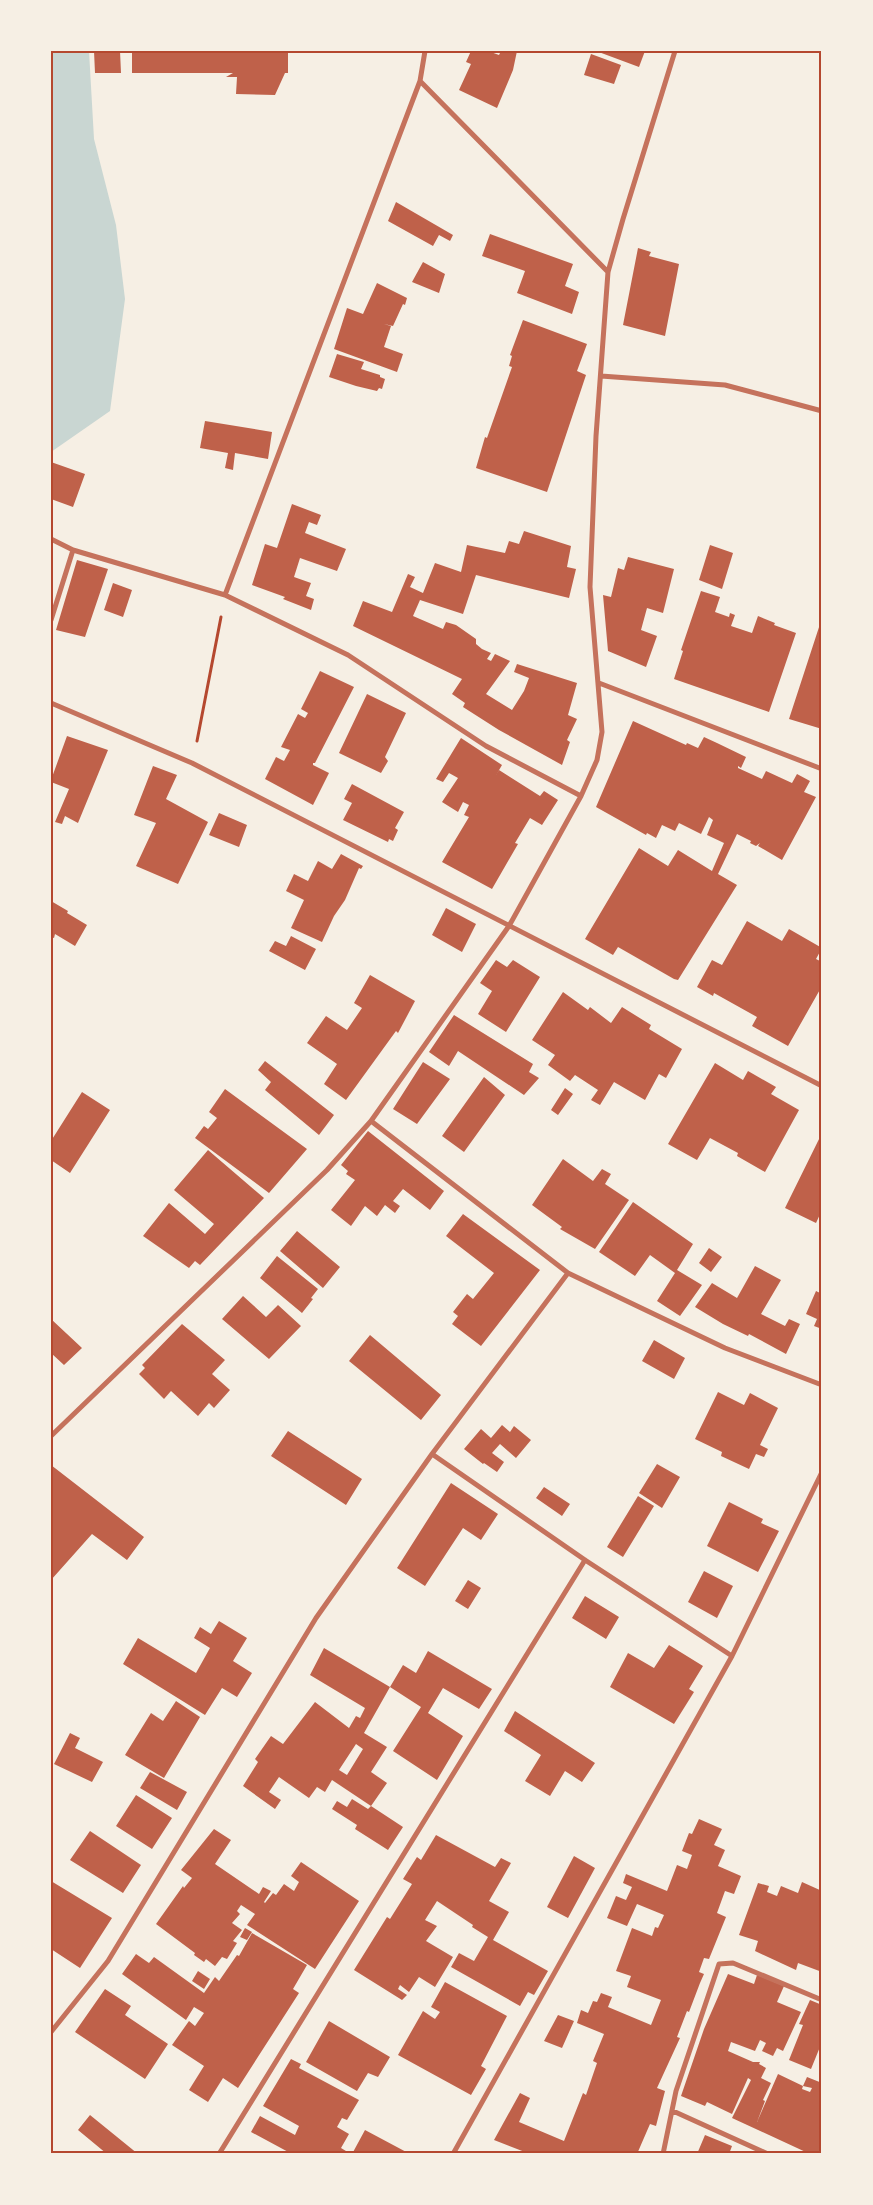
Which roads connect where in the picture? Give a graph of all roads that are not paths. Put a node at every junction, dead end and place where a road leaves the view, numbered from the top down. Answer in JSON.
{"nodes":[{"id":1,"x":425,"y":51,"type":"edge"},
{"id":2,"x":675,"y":51,"type":"edge"},
{"id":3,"x":420,"y":81,"type":"junction"},
{"id":4,"x":608,"y":272,"type":"junction"},
{"id":5,"x":601,"y":376,"type":"junction"},
{"id":6,"x":822,"y":411,"type":"edge"},
{"id":7,"x":51,"y":539,"type":"edge"},
{"id":8,"x":74,"y":550,"type":"junction"},
{"id":9,"x":225,"y":595,"type":"junction"},
{"id":10,"x":51,"y":620,"type":"edge"},
{"id":11,"x":599,"y":683,"type":"junction"},
{"id":12,"x":51,"y":703,"type":"edge"},
{"id":13,"x":822,"y":769,"type":"edge"},
{"id":14,"x":582,"y":796,"type":"junction"},
{"id":15,"x":509,"y":926,"type":"junction"},
{"id":16,"x":822,"y":1086,"type":"edge"},
{"id":17,"x":371,"y":1121,"type":"junction"},
{"id":18,"x":568,"y":1273,"type":"junction"},
{"id":19,"x":822,"y":1385,"type":"edge"},
{"id":20,"x":51,"y":1436,"type":"edge"},
{"id":21,"x":432,"y":1454,"type":"junction"},
{"id":22,"x":822,"y":1472,"type":"edge"},
{"id":23,"x":585,"y":1560,"type":"junction"},
{"id":24,"x":732,"y":1656,"type":"junction"},
{"id":25,"x":822,"y":2000,"type":"edge"},
{"id":26,"x":51,"y":2032,"type":"edge"},
{"id":27,"x":673,"y":2111,"type":"junction"},
{"id":28,"x":219,"y":2154,"type":"edge"},
{"id":29,"x":453,"y":2154,"type":"edge"},
{"id":30,"x":663,"y":2154,"type":"edge"},
{"id":31,"x":768,"y":2154,"type":"edge"}],
"edges":[{"from":1,"to":3,"type":"street"},
{"from":2,"to":4,"type":"street"},
{"from":3,"to":4,"type":"street"},
{"from":3,"to":9,"type":"street"},
{"from":4,"to":5,"type":"street"},
{"from":5,"to":6,"type":"street"},
{"from":5,"to":11,"type":"street"},
{"from":7,"to":8,"type":"street"},
{"from":8,"to":9,"type":"street"},
{"from":8,"to":10,"type":"street"},
{"from":9,"to":14,"type":"street"},
{"from":11,"to":13,"type":"street"},
{"from":11,"to":14,"type":"street"},
{"from":12,"to":15,"type":"street"},
{"from":14,"to":15,"type":"street"},
{"from":15,"to":16,"type":"street"},
{"from":15,"to":17,"type":"street"},
{"from":17,"to":18,"type":"street"},
{"from":17,"to":20,"type":"street"},
{"from":18,"to":19,"type":"street"},
{"from":18,"to":21,"type":"street"},
{"from":21,"to":23,"type":"street"},
{"from":21,"to":26,"type":"street"},
{"from":22,"to":24,"type":"street"},
{"from":23,"to":24,"type":"street"},
{"from":23,"to":28,"type":"street"},
{"from":24,"to":29,"type":"street"},
{"from":25,"to":27,"type":"street"},
{"from":27,"to":30,"type":"street"},
{"from":27,"to":31,"type":"street"}]}
